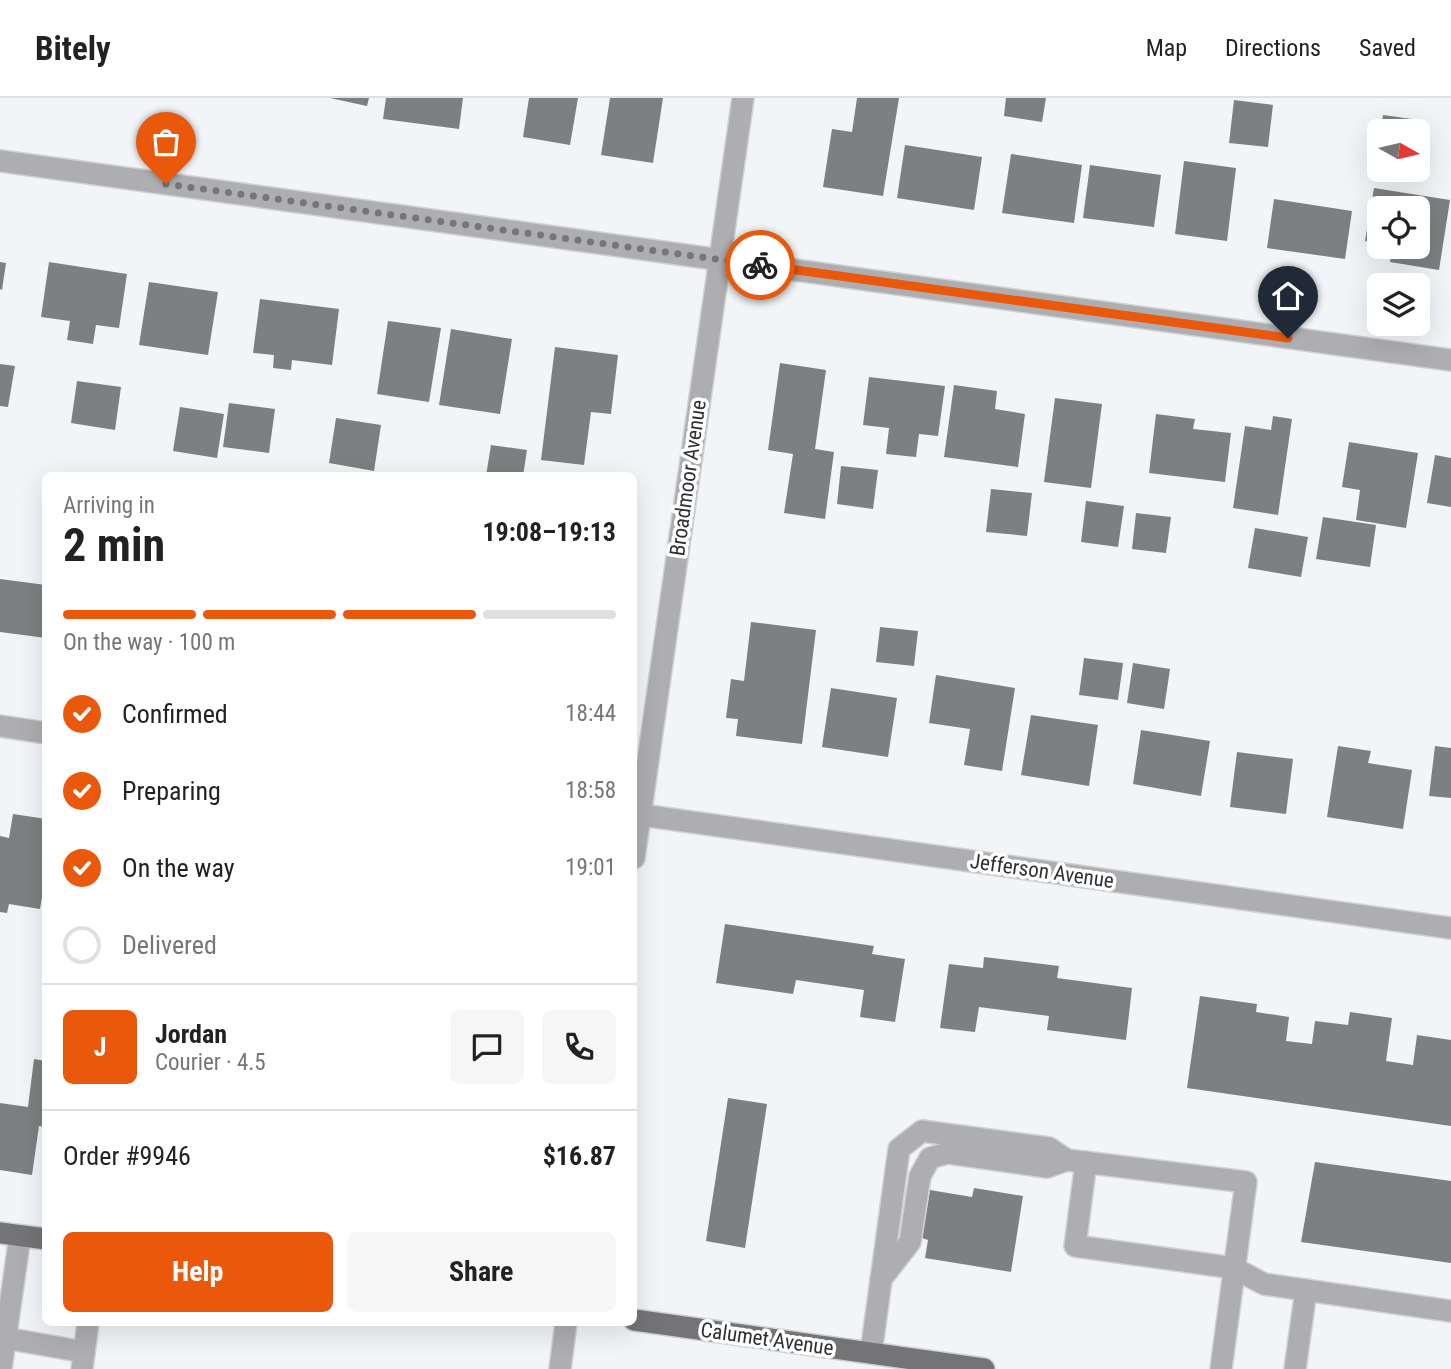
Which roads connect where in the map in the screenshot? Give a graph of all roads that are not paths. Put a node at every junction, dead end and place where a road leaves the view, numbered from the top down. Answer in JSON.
{"nodes":[{"id":1,"x":743,"y":98,"type":"edge"},
{"id":2,"x":0,"y":161,"type":"edge"},
{"id":3,"x":719,"y":260,"type":"junction"},
{"id":4,"x":1451,"y":360,"type":"edge"},
{"id":5,"x":0,"y":726,"type":"edge"},
{"id":6,"x":42,"y":732,"type":"edge"},
{"id":7,"x":637,"y":815,"type":"edge"},
{"id":8,"x":1451,"y":928,"type":"edge"},
{"id":9,"x":1076,"y":1161,"type":"junction"},
{"id":10,"x":10,"y":1234,"type":"edge"},
{"id":11,"x":42,"y":1238,"type":"edge"},
{"id":12,"x":1234,"y":1268,"type":"junction"},
{"id":13,"x":881,"y":1279,"type":"junction"},
{"id":14,"x":1306,"y":1290,"type":"junction"},
{"id":15,"x":1451,"y":1311,"type":"edge"},
{"id":16,"x":637,"y":1320,"type":"edge"},
{"id":17,"x":88,"y":1326,"type":"edge"},
{"id":18,"x":566,"y":1326,"type":"edge"},
{"id":19,"x":3,"y":1338,"type":"edge"},
{"id":20,"x":871,"y":1353,"type":"junction"},
{"id":21,"x":83,"y":1360,"type":"edge"},
{"id":22,"x":1,"y":1369,"type":"edge"},
{"id":23,"x":560,"y":1369,"type":"edge"},
{"id":24,"x":984,"y":1369,"type":"edge"},
{"id":25,"x":1221,"y":1369,"type":"edge"},
{"id":26,"x":1295,"y":1369,"type":"edge"}],
"edges":[{"from":1,"to":3,"type":"street","name":"Broadmoor Avenue"},
{"from":2,"to":3,"type":"street"},
{"from":3,"to":4,"type":"street"},
{"from":3,"to":7,"type":"street","name":"Broadmoor Avenue"},
{"from":5,"to":6,"type":"street"},
{"from":7,"to":8,"type":"street","name":"Jefferson Avenue"},
{"from":9,"to":12,"type":"street"},
{"from":9,"to":12,"type":"street"},
{"from":9,"to":13,"type":"street"},
{"from":9,"to":13,"type":"street"},
{"from":10,"to":11,"type":"main road"},
{"from":10,"to":19,"type":"street"},
{"from":12,"to":14,"type":"street"},
{"from":12,"to":25,"type":"street"},
{"from":13,"to":20,"type":"street"},
{"from":14,"to":15,"type":"street"},
{"from":14,"to":26,"type":"street"},
{"from":16,"to":20,"type":"main road","name":"Calumet Avenue"},
{"from":17,"to":21,"type":"street"},
{"from":18,"to":23,"type":"street"},
{"from":19,"to":21,"type":"street"},
{"from":19,"to":22,"type":"street"},
{"from":20,"to":24,"type":"main road","name":"Calumet Avenue"}]}
